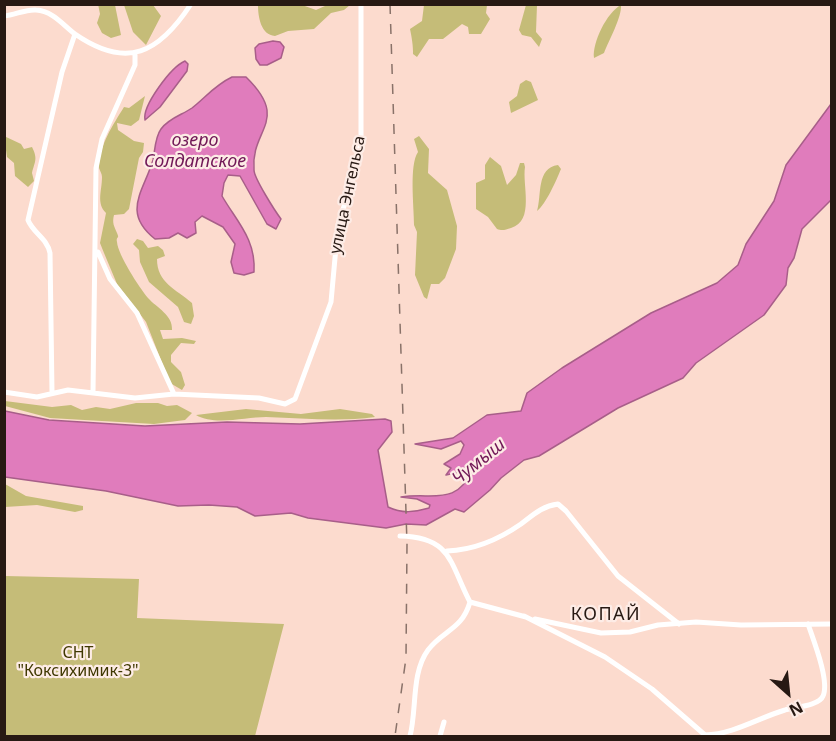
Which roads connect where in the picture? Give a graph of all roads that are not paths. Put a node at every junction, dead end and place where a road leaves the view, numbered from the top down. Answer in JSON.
{"nodes":[{"id":1,"x":191,"y":4,"type":"edge"},
{"id":2,"x":361,"y":4,"type":"edge"},
{"id":3,"x":4,"y":16,"type":"edge"},
{"id":4,"x":75,"y":34,"type":"junction"},
{"id":5,"x":135,"y":55,"type":"junction"},
{"id":6,"x":97,"y":248,"type":"junction"},
{"id":7,"x":4,"y":392,"type":"edge"},
{"id":8,"x":52,"y":392,"type":"junction"},
{"id":9,"x":93,"y":392,"type":"junction"},
{"id":10,"x":174,"y":394,"type":"junction"},
{"id":11,"x":400,"y":536,"type":"dead end"},
{"id":12,"x":447,"y":551,"type":"junction"},
{"id":13,"x":470,"y":602,"type":"junction"},
{"id":14,"x":524,"y":616,"type":"junction"},
{"id":15,"x":680,"y":624,"type":"junction"},
{"id":16,"x":808,"y":624,"type":"junction"},
{"id":17,"x":831,"y":624,"type":"edge"},
{"id":18,"x":444,"y":722,"type":"dead end"},
{"id":19,"x":410,"y":736,"type":"edge"},
{"id":20,"x":440,"y":736,"type":"edge"}],
"edges":[{"from":1,"to":5,"type":"street"},
{"from":2,"to":10,"type":"street","name":"улица Энгельса"},
{"from":3,"to":4,"type":"street"},
{"from":4,"to":5,"type":"street"},
{"from":4,"to":8,"type":"street"},
{"from":5,"to":6,"type":"street"},
{"from":6,"to":9,"type":"street"},
{"from":6,"to":10,"type":"street"},
{"from":7,"to":8,"type":"street","name":"улица Энгельса"},
{"from":8,"to":9,"type":"street","name":"улица Энгельса"},
{"from":9,"to":10,"type":"street","name":"улица Энгельса"},
{"from":11,"to":12,"type":"street"},
{"from":12,"to":13,"type":"street"},
{"from":12,"to":15,"type":"street"},
{"from":13,"to":14,"type":"street"},
{"from":13,"to":19,"type":"street"},
{"from":14,"to":15,"type":"street"},
{"from":14,"to":16,"type":"street"},
{"from":15,"to":16,"type":"street"},
{"from":16,"to":17,"type":"street"},
{"from":18,"to":20,"type":"street"}]}
